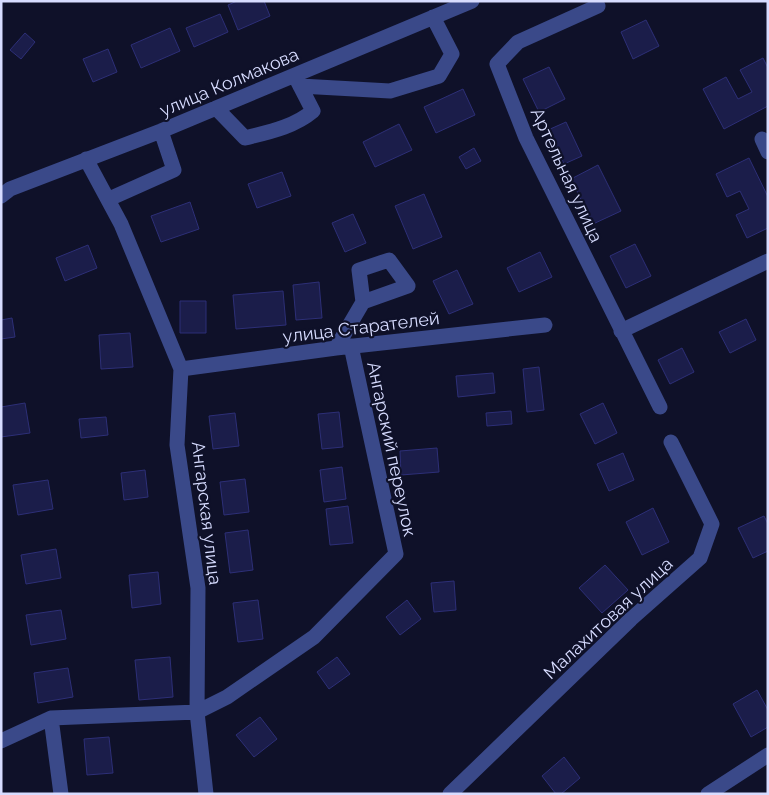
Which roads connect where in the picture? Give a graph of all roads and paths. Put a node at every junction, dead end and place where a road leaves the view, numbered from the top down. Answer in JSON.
{"nodes":[{"id":1,"x":472,"y":1,"type":"edge"},
{"id":2,"x":598,"y":6,"type":"dead end"},
{"id":3,"x":441,"y":10,"type":"edge"},
{"id":4,"x":297,"y":81,"type":"junction"},
{"id":5,"x":216,"y":108,"type":"junction"},
{"id":6,"x":161,"y":132,"type":"junction"},
{"id":7,"x":86,"y":159,"type":"junction"},
{"id":8,"x":1,"y":196,"type":"edge"},
{"id":9,"x":110,"y":199,"type":"junction"},
{"id":10,"x":768,"y":261,"type":"edge"},
{"id":11,"x":363,"y":302,"type":"dead end"},
{"id":12,"x":545,"y":325,"type":"dead end"},
{"id":13,"x":621,"y":331,"type":"junction"},
{"id":14,"x":343,"y":347,"type":"junction"},
{"id":15,"x":181,"y":370,"type":"junction"},
{"id":16,"x":660,"y":406,"type":"dead end"},
{"id":17,"x":671,"y":442,"type":"dead end"},
{"id":18,"x":197,"y":712,"type":"junction"},
{"id":19,"x":51,"y":718,"type":"junction"},
{"id":20,"x":1,"y":741,"type":"edge"},
{"id":21,"x":768,"y":756,"type":"edge"},
{"id":22,"x":61,"y":794,"type":"edge"},
{"id":23,"x":206,"y":794,"type":"edge"},
{"id":24,"x":450,"y":794,"type":"edge"},
{"id":25,"x":708,"y":794,"type":"edge"}],
"edges":[{"from":1,"to":3,"type":"street","name":"улица Колмакова"},
{"from":2,"to":13,"type":"street","name":"Артельная улица"},
{"from":3,"to":4,"type":"street","name":"улица Колмакова"},
{"from":3,"to":4,"type":"street"},
{"from":4,"to":5,"type":"street","name":"улица Колмакова"},
{"from":4,"to":5,"type":"street"},
{"from":5,"to":6,"type":"street","name":"улица Колмакова"},
{"from":6,"to":7,"type":"street","name":"улица Колмакова"},
{"from":6,"to":9,"type":"street"},
{"from":7,"to":8,"type":"street","name":"улица Колмакова"},
{"from":7,"to":9,"type":"street","name":"Ангарская улица"},
{"from":9,"to":15,"type":"street","name":"Ангарская улица"},
{"from":10,"to":13,"type":"street"},
{"from":11,"to":14,"type":"street"},
{"from":12,"to":14,"type":"street","name":"улица Старателей"},
{"from":13,"to":16,"type":"street","name":"Артельная улица"},
{"from":14,"to":15,"type":"street","name":"улица Старателей"},
{"from":14,"to":18,"type":"street","name":"Ангарский переулок"},
{"from":15,"to":18,"type":"street","name":"Ангарская улица"},
{"from":17,"to":24,"type":"street","name":"Малахитовая улица"},
{"from":18,"to":19,"type":"street","name":"Ангарский переулок"},
{"from":18,"to":23,"type":"street","name":"Ангарская улица"},
{"from":19,"to":20,"type":"street","name":"Ангарский переулок"},
{"from":19,"to":22,"type":"street"},
{"from":21,"to":25,"type":"street"}]}
